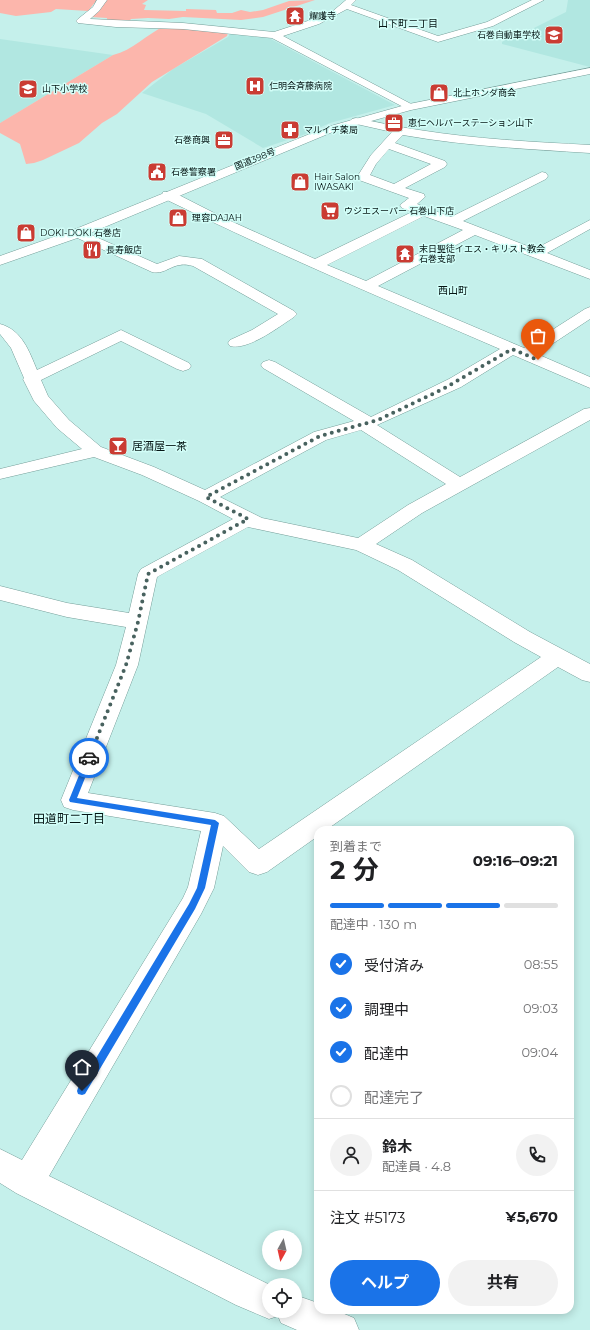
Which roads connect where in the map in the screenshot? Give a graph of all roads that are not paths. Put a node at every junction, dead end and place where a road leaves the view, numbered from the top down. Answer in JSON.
{"nodes":[{"id":1,"x":102,"y":0,"type":"edge"},
{"id":2,"x":539,"y":0,"type":"edge"},
{"id":3,"x":348,"y":3,"type":"edge"},
{"id":4,"x":274,"y":35,"type":"junction"},
{"id":5,"x":590,"y":70,"type":"edge"},
{"id":6,"x":409,"y":107,"type":"junction"},
{"id":7,"x":356,"y":121,"type":"junction"},
{"id":8,"x":402,"y":130,"type":"junction"},
{"id":9,"x":387,"y":144,"type":"junction"},
{"id":10,"x":590,"y":149,"type":"edge"},
{"id":11,"x":542,"y":176,"type":"dead end"},
{"id":12,"x":394,"y":188,"type":"junction"},
{"id":13,"x":168,"y":195,"type":"junction"},
{"id":14,"x":424,"y":211,"type":"junction"},
{"id":15,"x":452,"y":222,"type":"junction"},
{"id":16,"x":590,"y":224,"type":"edge"},
{"id":17,"x":474,"y":230,"type":"junction"},
{"id":18,"x":78,"y":233,"type":"junction"},
{"id":19,"x":535,"y":254,"type":"junction"},
{"id":20,"x":0,"y":261,"type":"edge"},
{"id":21,"x":315,"y":265,"type":"junction"},
{"id":22,"x":590,"y":275,"type":"edge"},
{"id":23,"x":368,"y":286,"type":"junction"},
{"id":24,"x":590,"y":312,"type":"edge"},
{"id":25,"x":0,"y":329,"type":"edge"},
{"id":26,"x":236,"y":343,"type":"dead end"},
{"id":27,"x":519,"y":352,"type":"junction"},
{"id":28,"x":269,"y":365,"type":"dead end"},
{"id":29,"x":183,"y":366,"type":"dead end"},
{"id":30,"x":31,"y":379,"type":"junction"},
{"id":31,"x":590,"y":383,"type":"edge"},
{"id":32,"x":590,"y":413,"type":"edge"},
{"id":33,"x":366,"y":424,"type":"junction"},
{"id":34,"x":95,"y":451,"type":"junction"},
{"id":35,"x":0,"y":474,"type":"edge"},
{"id":36,"x":459,"y":484,"type":"junction"},
{"id":37,"x":206,"y":497,"type":"junction"},
{"id":38,"x":248,"y":519,"type":"junction"},
{"id":39,"x":361,"y":545,"type":"junction"},
{"id":40,"x":0,"y":593,"type":"edge"},
{"id":41,"x":138,"y":622,"type":"junction"},
{"id":42,"x":558,"y":656,"type":"junction"},
{"id":43,"x":590,"y":674,"type":"edge"},
{"id":44,"x":215,"y":823,"type":"junction"},
{"id":45,"x":0,"y":1165,"type":"edge"},
{"id":46,"x":27,"y":1182,"type":"junction"},
{"id":47,"x":262,"y":1299,"type":"edge"},
{"id":48,"x":302,"y":1314,"type":"edge"},
{"id":49,"x":342,"y":1330,"type":"edge"}],
"edges":[{"from":1,"to":4,"type":"main road"},
{"from":2,"to":3,"type":"main road"},
{"from":3,"to":4,"type":"main road"},
{"from":4,"to":6,"type":"main road"},
{"from":5,"to":6,"type":"main road","name":"国道398号"},
{"from":6,"to":7,"type":"main road","name":"国道398号"},
{"from":7,"to":8,"type":"main road"},
{"from":7,"to":13,"type":"main road","name":"国道398号"},
{"from":8,"to":9,"type":"main road"},
{"from":8,"to":10,"type":"main road"},
{"from":9,"to":12,"type":"main road"},
{"from":9,"to":12,"type":"main road"},
{"from":11,"to":15,"type":"main road"},
{"from":12,"to":14,"type":"main road"},
{"from":13,"to":18,"type":"main road","name":"国道398号"},
{"from":13,"to":21,"type":"main road"},
{"from":14,"to":15,"type":"main road"},
{"from":14,"to":21,"type":"main road"},
{"from":15,"to":17,"type":"main road"},
{"from":16,"to":19,"type":"main road"},
{"from":17,"to":19,"type":"main road"},
{"from":17,"to":23,"type":"main road"},
{"from":18,"to":20,"type":"main road","name":"国道398号"},
{"from":18,"to":26,"type":"main road"},
{"from":19,"to":22,"type":"main road"},
{"from":21,"to":23,"type":"main road"},
{"from":23,"to":27,"type":"main road"},
{"from":24,"to":27,"type":"main road"},
{"from":25,"to":30,"type":"main road"},
{"from":27,"to":31,"type":"main road"},
{"from":27,"to":33,"type":"main road"},
{"from":28,"to":33,"type":"main road"},
{"from":29,"to":30,"type":"main road"},
{"from":30,"to":34,"type":"main road"},
{"from":32,"to":36,"type":"main road"},
{"from":33,"to":36,"type":"main road"},
{"from":33,"to":37,"type":"main road"},
{"from":34,"to":35,"type":"main road"},
{"from":34,"to":37,"type":"main road"},
{"from":36,"to":39,"type":"main road"},
{"from":37,"to":38,"type":"main road"},
{"from":38,"to":39,"type":"main road"},
{"from":38,"to":41,"type":"main road"},
{"from":39,"to":42,"type":"main road"},
{"from":40,"to":41,"type":"main road"},
{"from":41,"to":44,"type":"main road"},
{"from":42,"to":43,"type":"main road"},
{"from":42,"to":44,"type":"main road"},
{"from":44,"to":46,"type":"main road"},
{"from":45,"to":46,"type":"main road"},
{"from":46,"to":47,"type":"main road"},
{"from":48,"to":49,"type":"main road"}]}
